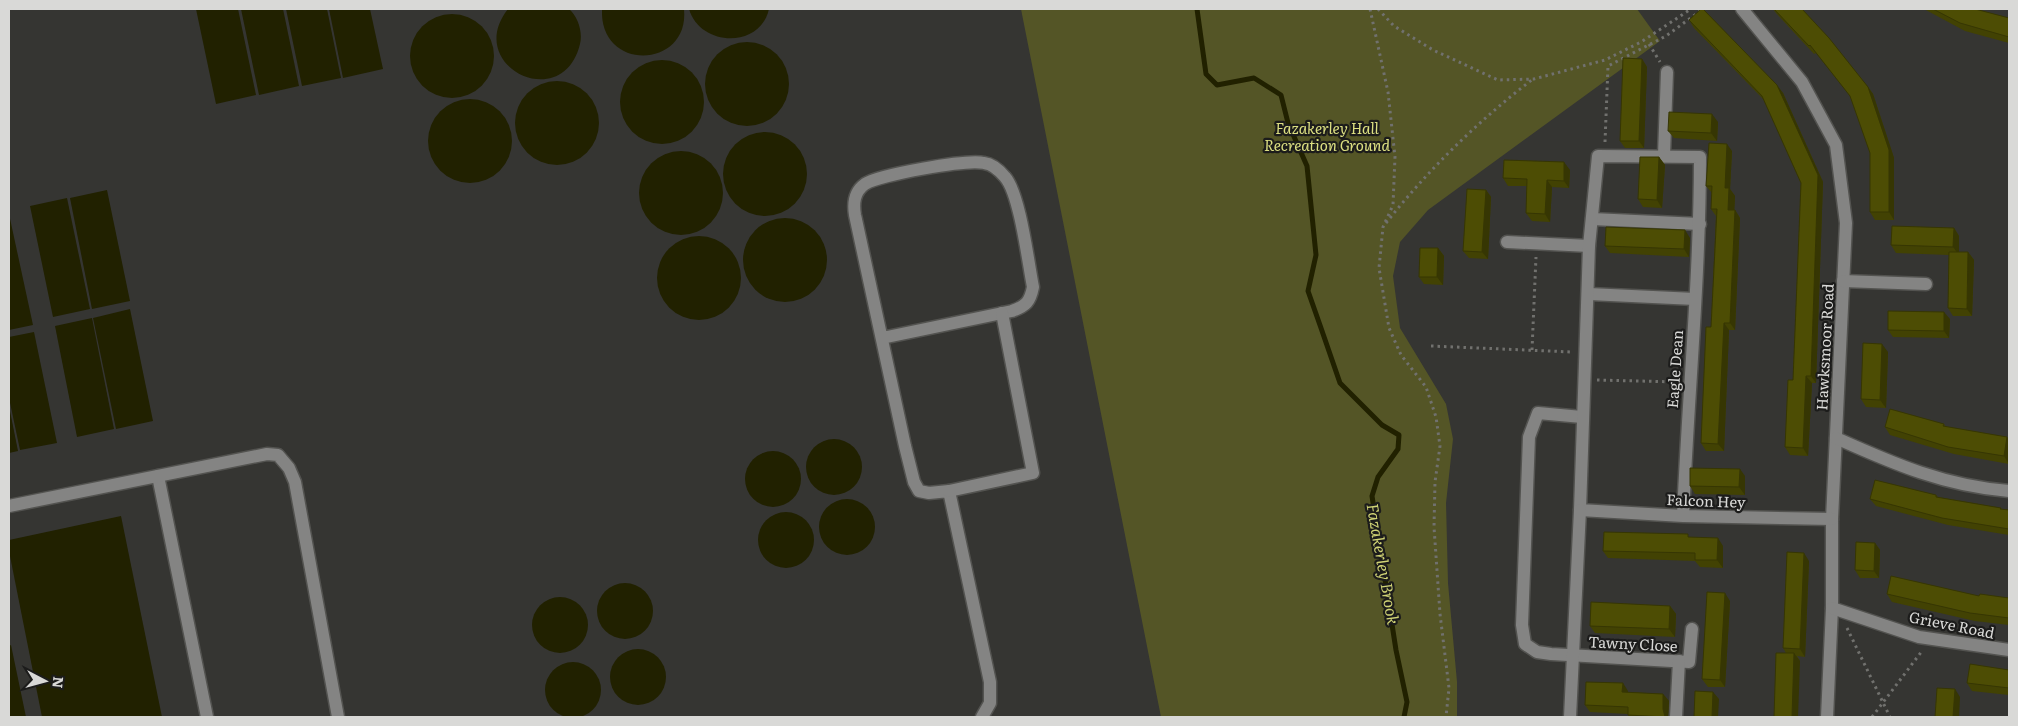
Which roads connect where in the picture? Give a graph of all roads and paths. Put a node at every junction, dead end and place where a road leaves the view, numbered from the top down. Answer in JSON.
{"nodes":[{"id":1,"x":1370,"y":9,"type":"edge"},
{"id":2,"x":1378,"y":9,"type":"edge"},
{"id":3,"x":1691,"y":9,"type":"edge"},
{"id":4,"x":1703,"y":9,"type":"edge"},
{"id":5,"x":1742,"y":9,"type":"edge"},
{"id":6,"x":1648,"y":44,"type":"junction"},
{"id":7,"x":1667,"y":72,"type":"joint"},
{"id":8,"x":1534,"y":79,"type":"junction"},
{"id":9,"x":1664,"y":155,"type":"junction"},
{"id":10,"x":1601,"y":156,"type":"junction"},
{"id":11,"x":1592,"y":219,"type":"junction"},
{"id":12,"x":1700,"y":224,"type":"junction"},
{"id":13,"x":1384,"y":227,"type":"junction"},
{"id":14,"x":1507,"y":242,"type":"dead end"},
{"id":15,"x":1536,"y":244,"type":"junction"},
{"id":16,"x":1589,"y":246,"type":"junction"},
{"id":17,"x":1844,"y":281,"type":"junction"},
{"id":18,"x":1926,"y":284,"type":"dead end"},
{"id":19,"x":1589,"y":294,"type":"junction"},
{"id":20,"x":1695,"y":299,"type":"junction"},
{"id":21,"x":1002,"y":313,"type":"junction"},
{"id":22,"x":882,"y":338,"type":"junction"},
{"id":23,"x":1431,"y":346,"type":"dead end"},
{"id":24,"x":1532,"y":350,"type":"junction"},
{"id":25,"x":1585,"y":353,"type":"junction"},
{"id":26,"x":1583,"y":380,"type":"junction"},
{"id":27,"x":1689,"y":382,"type":"junction"},
{"id":28,"x":1582,"y":417,"type":"junction"},
{"id":29,"x":1836,"y":438,"type":"junction"},
{"id":30,"x":158,"y":476,"type":"junction"},
{"id":31,"x":949,"y":491,"type":"junction"},
{"id":32,"x":2009,"y":491,"type":"edge"},
{"id":33,"x":9,"y":506,"type":"edge"},
{"id":34,"x":1580,"y":510,"type":"junction"},
{"id":35,"x":1683,"y":516,"type":"junction"},
{"id":36,"x":1832,"y":519,"type":"junction"},
{"id":37,"x":1832,"y":608,"type":"junction"},
{"id":38,"x":1692,"y":629,"type":"dead end"},
{"id":39,"x":1932,"y":640,"type":"junction"},
{"id":40,"x":2009,"y":650,"type":"edge"},
{"id":41,"x":1572,"y":656,"type":"junction"},
{"id":42,"x":1679,"y":661,"type":"junction"},
{"id":43,"x":1883,"y":702,"type":"junction"},
{"id":44,"x":207,"y":717,"type":"edge"},
{"id":45,"x":338,"y":717,"type":"edge"},
{"id":46,"x":982,"y":717,"type":"edge"},
{"id":47,"x":1446,"y":717,"type":"edge"},
{"id":48,"x":1570,"y":717,"type":"edge"},
{"id":49,"x":1676,"y":717,"type":"edge"},
{"id":50,"x":1827,"y":717,"type":"edge"},
{"id":51,"x":1872,"y":717,"type":"edge"},
{"id":52,"x":1890,"y":717,"type":"edge"}],
"edges":[{"from":1,"to":13,"type":"path"},
{"from":2,"to":8,"type":"path"},
{"from":3,"to":8,"type":"path"},
{"from":4,"to":6,"type":"path"},
{"from":5,"to":17,"type":"street","name":"Hawksmoor Road"},
{"from":6,"to":7,"type":"path"},
{"from":6,"to":10,"type":"path"},
{"from":7,"to":9,"type":"street"},
{"from":8,"to":13,"type":"path"},
{"from":9,"to":10,"type":"street","name":"Eagle Dean"},
{"from":9,"to":12,"type":"street","name":"Eagle Dean"},
{"from":10,"to":11,"type":"street"},
{"from":11,"to":12,"type":"street"},
{"from":11,"to":16,"type":"street"},
{"from":12,"to":20,"type":"street","name":"Eagle Dean"},
{"from":13,"to":47,"type":"path"},
{"from":14,"to":15,"type":"street"},
{"from":15,"to":16,"type":"street"},
{"from":15,"to":24,"type":"path"},
{"from":16,"to":19,"type":"street"},
{"from":17,"to":18,"type":"street"},
{"from":17,"to":29,"type":"street","name":"Hawksmoor Road"},
{"from":19,"to":20,"type":"street"},
{"from":19,"to":25,"type":"street"},
{"from":20,"to":27,"type":"street","name":"Eagle Dean"},
{"from":21,"to":22,"type":"street"},
{"from":21,"to":22,"type":"street"},
{"from":21,"to":31,"type":"street"},
{"from":22,"to":31,"type":"street"},
{"from":23,"to":24,"type":"path"},
{"from":24,"to":25,"type":"path"},
{"from":25,"to":26,"type":"street"},
{"from":26,"to":27,"type":"path"},
{"from":26,"to":28,"type":"street"},
{"from":27,"to":35,"type":"street","name":"Eagle Dean"},
{"from":28,"to":34,"type":"street"},
{"from":28,"to":41,"type":"street","name":"Tawny Close"},
{"from":29,"to":32,"type":"street"},
{"from":29,"to":36,"type":"street","name":"Hawksmoor Road"},
{"from":30,"to":33,"type":"street"},
{"from":30,"to":44,"type":"street"},
{"from":30,"to":45,"type":"street"},
{"from":31,"to":46,"type":"street"},
{"from":34,"to":35,"type":"street","name":"Falcon Hey"},
{"from":34,"to":41,"type":"street"},
{"from":35,"to":36,"type":"street","name":"Falcon Hey"},
{"from":36,"to":37,"type":"street","name":"Hawksmoor Road"},
{"from":37,"to":39,"type":"street","name":"Grieve Road"},
{"from":37,"to":43,"type":"path"},
{"from":37,"to":50,"type":"street","name":"Hawksmoor Road"},
{"from":38,"to":42,"type":"street","name":"Tawny Close"},
{"from":39,"to":40,"type":"street","name":"Grieve Road"},
{"from":39,"to":43,"type":"path"},
{"from":41,"to":42,"type":"street","name":"Tawny Close"},
{"from":41,"to":48,"type":"street"},
{"from":42,"to":49,"type":"street"},
{"from":43,"to":51,"type":"path"},
{"from":43,"to":52,"type":"path"}]}
